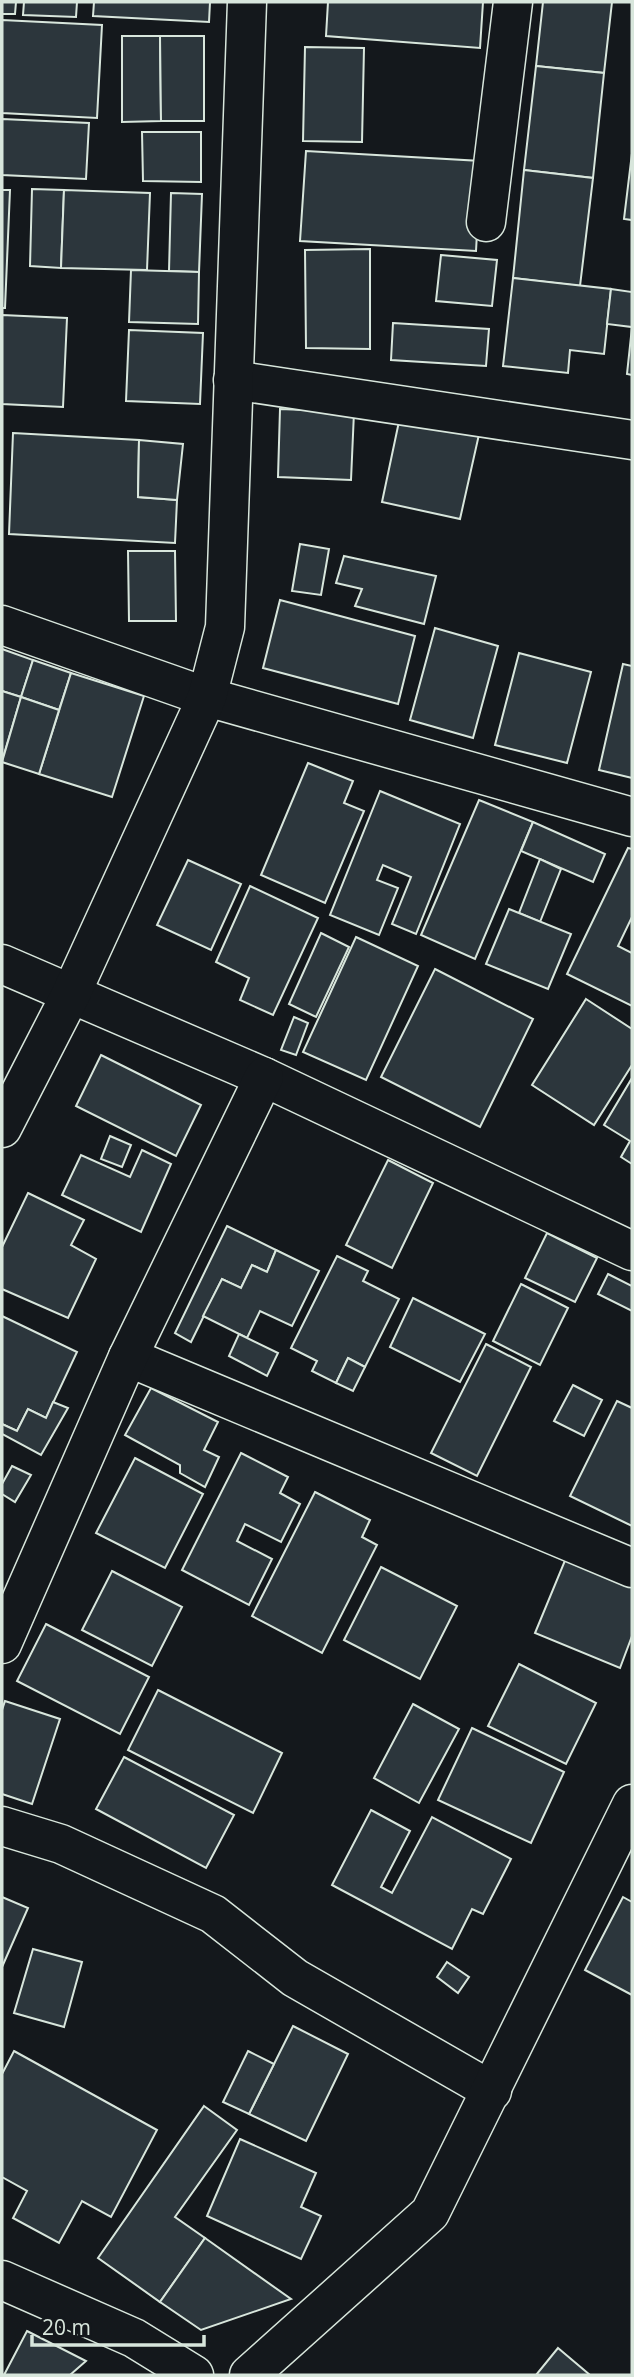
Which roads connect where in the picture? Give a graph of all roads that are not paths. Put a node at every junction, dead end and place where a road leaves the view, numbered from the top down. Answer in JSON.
{"nodes":[{"id":1,"x":247,"y":2,"type":"edge"},
{"id":2,"x":513,"y":2,"type":"edge"},
{"id":3,"x":486,"y":222,"type":"dead end"},
{"id":4,"x":233,"y":380,"type":"junction"},
{"id":5,"x":632,"y":440,"type":"edge"},
{"id":6,"x":2,"y":625,"type":"edge"},
{"id":7,"x":207,"y":697,"type":"junction"},
{"id":8,"x":632,"y":817,"type":"edge"},
{"id":9,"x":2,"y":964,"type":"edge"},
{"id":10,"x":71,"y":993,"type":"junction"},
{"id":11,"x":264,"y":1077,"type":"junction"},
{"id":12,"x":2,"y":1128,"type":"edge"},
{"id":13,"x":632,"y":1251,"type":"edge"},
{"id":14,"x":128,"y":1357,"type":"junction"},
{"id":15,"x":632,"y":1568,"type":"edge"},
{"id":16,"x":2,"y":1644,"type":"edge"},
{"id":17,"x":632,"y":1804,"type":"edge"},
{"id":18,"x":2,"y":1826,"type":"edge"},
{"id":19,"x":492,"y":2091,"type":"junction"},
{"id":20,"x":2,"y":2280,"type":"edge"},
{"id":21,"x":194,"y":2375,"type":"edge"},
{"id":22,"x":249,"y":2375,"type":"edge"}],
"edges":[{"from":1,"to":4,"type":"street"},
{"from":2,"to":3,"type":"street"},
{"from":4,"to":5,"type":"street"},
{"from":4,"to":7,"type":"street"},
{"from":6,"to":7,"type":"street"},
{"from":7,"to":8,"type":"street"},
{"from":7,"to":10,"type":"street"},
{"from":9,"to":10,"type":"street"},
{"from":10,"to":11,"type":"street"},
{"from":10,"to":12,"type":"street"},
{"from":11,"to":13,"type":"street"},
{"from":11,"to":14,"type":"street"},
{"from":14,"to":15,"type":"street"},
{"from":14,"to":16,"type":"street"},
{"from":17,"to":19,"type":"street"},
{"from":18,"to":19,"type":"street"},
{"from":19,"to":22,"type":"street"},
{"from":20,"to":21,"type":"street"}]}
